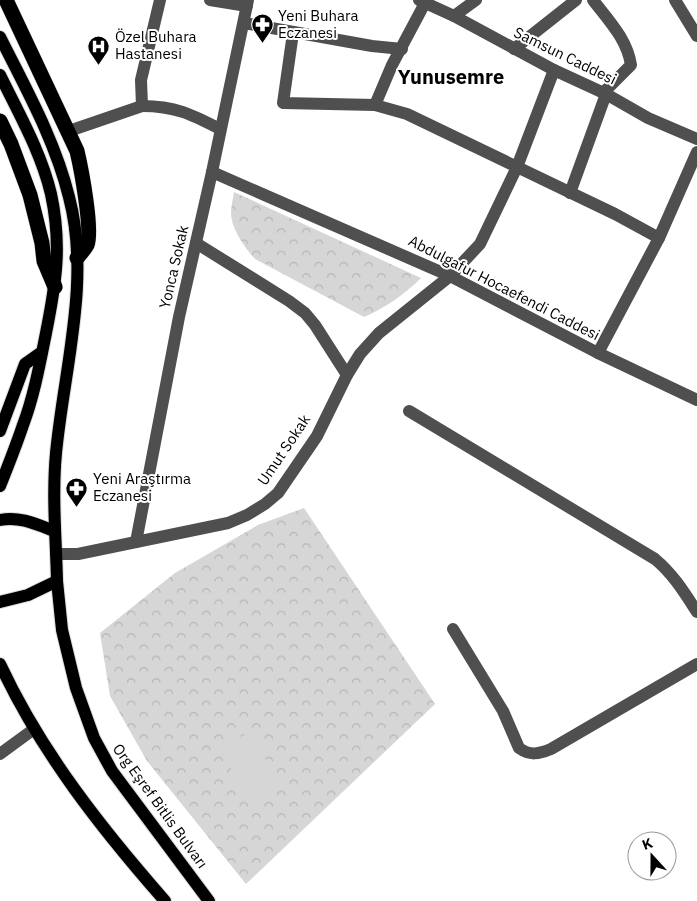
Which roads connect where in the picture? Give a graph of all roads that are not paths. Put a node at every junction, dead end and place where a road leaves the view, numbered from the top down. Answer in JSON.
{"nodes":[{"id":1,"x":6,"y":0,"type":"edge"},
{"id":2,"x":160,"y":0,"type":"edge"},
{"id":3,"x":210,"y":0,"type":"edge"},
{"id":4,"x":476,"y":0,"type":"edge"},
{"id":5,"x":576,"y":0,"type":"edge"},
{"id":6,"x":593,"y":0,"type":"edge"},
{"id":7,"x":675,"y":0,"type":"edge"},
{"id":8,"x":422,"y":1,"type":"edge"},
{"id":9,"x":247,"y":3,"type":"edge"},
{"id":10,"x":454,"y":16,"type":"junction"},
{"id":11,"x":244,"y":23,"type":"junction"},
{"id":12,"x":293,"y":32,"type":"junction"},
{"id":13,"x":697,"y":36,"type":"edge"},
{"id":14,"x":0,"y":37,"type":"edge"},
{"id":15,"x":402,"y":49,"type":"junction"},
{"id":16,"x":514,"y":49,"type":"junction"},
{"id":17,"x":554,"y":70,"type":"junction"},
{"id":18,"x":0,"y":75,"type":"edge"},
{"id":19,"x":605,"y":93,"type":"junction"},
{"id":20,"x":375,"y":105,"type":"junction"},
{"id":21,"x":142,"y":106,"type":"junction"},
{"id":22,"x":0,"y":121,"type":"edge"},
{"id":23,"x":220,"y":129,"type":"junction"},
{"id":24,"x":69,"y":131,"type":"junction"},
{"id":25,"x":697,"y":139,"type":"edge"},
{"id":26,"x":697,"y":152,"type":"edge"},
{"id":27,"x":517,"y":167,"type":"junction"},
{"id":28,"x":212,"y":172,"type":"junction"},
{"id":29,"x":570,"y":193,"type":"junction"},
{"id":30,"x":659,"y":238,"type":"junction"},
{"id":31,"x":196,"y":243,"type":"junction"},
{"id":32,"x":77,"y":258,"type":"junction"},
{"id":33,"x":450,"y":276,"type":"junction"},
{"id":34,"x":56,"y":287,"type":"junction"},
{"id":35,"x":42,"y":352,"type":"junction"},
{"id":36,"x":598,"y":354,"type":"junction"},
{"id":37,"x":347,"y":375,"type":"junction"},
{"id":38,"x":697,"y":400,"type":"edge"},
{"id":39,"x":409,"y":411,"type":"dead end"},
{"id":40,"x":0,"y":431,"type":"edge"},
{"id":41,"x":0,"y":486,"type":"edge"},
{"id":42,"x":0,"y":520,"type":"edge"},
{"id":43,"x":54,"y":531,"type":"junction"},
{"id":44,"x":136,"y":542,"type":"junction"},
{"id":45,"x":56,"y":554,"type":"junction"},
{"id":46,"x":57,"y":581,"type":"junction"},
{"id":47,"x":0,"y":602,"type":"edge"},
{"id":48,"x":697,"y":612,"type":"edge"},
{"id":49,"x":452,"y":629,"type":"dead end"},
{"id":50,"x":0,"y":664,"type":"edge"},
{"id":51,"x":697,"y":664,"type":"edge"},
{"id":52,"x":34,"y":729,"type":"junction"},
{"id":53,"x":0,"y":754,"type":"edge"},
{"id":54,"x":165,"y":901,"type":"edge"},
{"id":55,"x":209,"y":901,"type":"edge"}],
"edges":[{"from":1,"to":24,"type":"highway"},
{"from":2,"to":21,"type":"street"},
{"from":3,"to":9,"type":"street"},
{"from":4,"to":10,"type":"street"},
{"from":5,"to":16,"type":"street"},
{"from":6,"to":19,"type":"street"},
{"from":7,"to":13,"type":"street"},
{"from":8,"to":10,"type":"street","name":"Samsun Caddesi"},
{"from":8,"to":15,"type":"street"},
{"from":9,"to":11,"type":"street","name":"Yonca Sokak"},
{"from":10,"to":16,"type":"street","name":"Samsun Caddesi"},
{"from":11,"to":12,"type":"street"},
{"from":11,"to":23,"type":"street","name":"Yonca Sokak"},
{"from":12,"to":15,"type":"street"},
{"from":12,"to":20,"type":"street"},
{"from":14,"to":32,"type":"main road","name":"Org Eşref Bitlis Bulvarı"},
{"from":15,"to":20,"type":"street"},
{"from":16,"to":17,"type":"street","name":"Samsun Caddesi"},
{"from":17,"to":19,"type":"street","name":"Samsun Caddesi"},
{"from":17,"to":27,"type":"street","name":"Umut Sokak"},
{"from":18,"to":34,"type":"main road"},
{"from":19,"to":25,"type":"street","name":"Samsun Caddesi"},
{"from":19,"to":29,"type":"street"},
{"from":20,"to":27,"type":"street"},
{"from":21,"to":23,"type":"street"},
{"from":21,"to":24,"type":"street"},
{"from":22,"to":34,"type":"highway"},
{"from":23,"to":28,"type":"street","name":"Yonca Sokak"},
{"from":24,"to":32,"type":"highway"},
{"from":26,"to":30,"type":"street"},
{"from":27,"to":29,"type":"street"},
{"from":27,"to":33,"type":"street","name":"Umut Sokak"},
{"from":28,"to":31,"type":"street","name":"Yonca Sokak"},
{"from":28,"to":33,"type":"street","name":"Abdulgafur Hocaefendi Caddesi"},
{"from":29,"to":30,"type":"street"},
{"from":30,"to":36,"type":"street"},
{"from":31,"to":37,"type":"street"},
{"from":31,"to":44,"type":"street","name":"Yonca Sokak"},
{"from":32,"to":43,"type":"main road","name":"Org Eşref Bitlis Bulvarı"},
{"from":33,"to":36,"type":"street","name":"Abdulgafur Hocaefendi Caddesi"},
{"from":33,"to":37,"type":"street","name":"Umut Sokak"},
{"from":34,"to":35,"type":"main road"},
{"from":35,"to":40,"type":"main road"},
{"from":35,"to":41,"type":"main road"},
{"from":36,"to":38,"type":"street","name":"Abdulgafur Hocaefendi Caddesi"},
{"from":37,"to":44,"type":"street","name":"Umut Sokak"},
{"from":39,"to":48,"type":"street"},
{"from":42,"to":43,"type":"main road"},
{"from":43,"to":45,"type":"main road","name":"Org Eşref Bitlis Bulvarı"},
{"from":44,"to":45,"type":"street","name":"Umut Sokak"},
{"from":45,"to":46,"type":"main road","name":"Org Eşref Bitlis Bulvarı"},
{"from":46,"to":47,"type":"main road"},
{"from":46,"to":55,"type":"main road","name":"Org Eşref Bitlis Bulvarı"},
{"from":49,"to":51,"type":"street"},
{"from":50,"to":52,"type":"main road"},
{"from":52,"to":53,"type":"street"},
{"from":52,"to":54,"type":"main road"}]}
